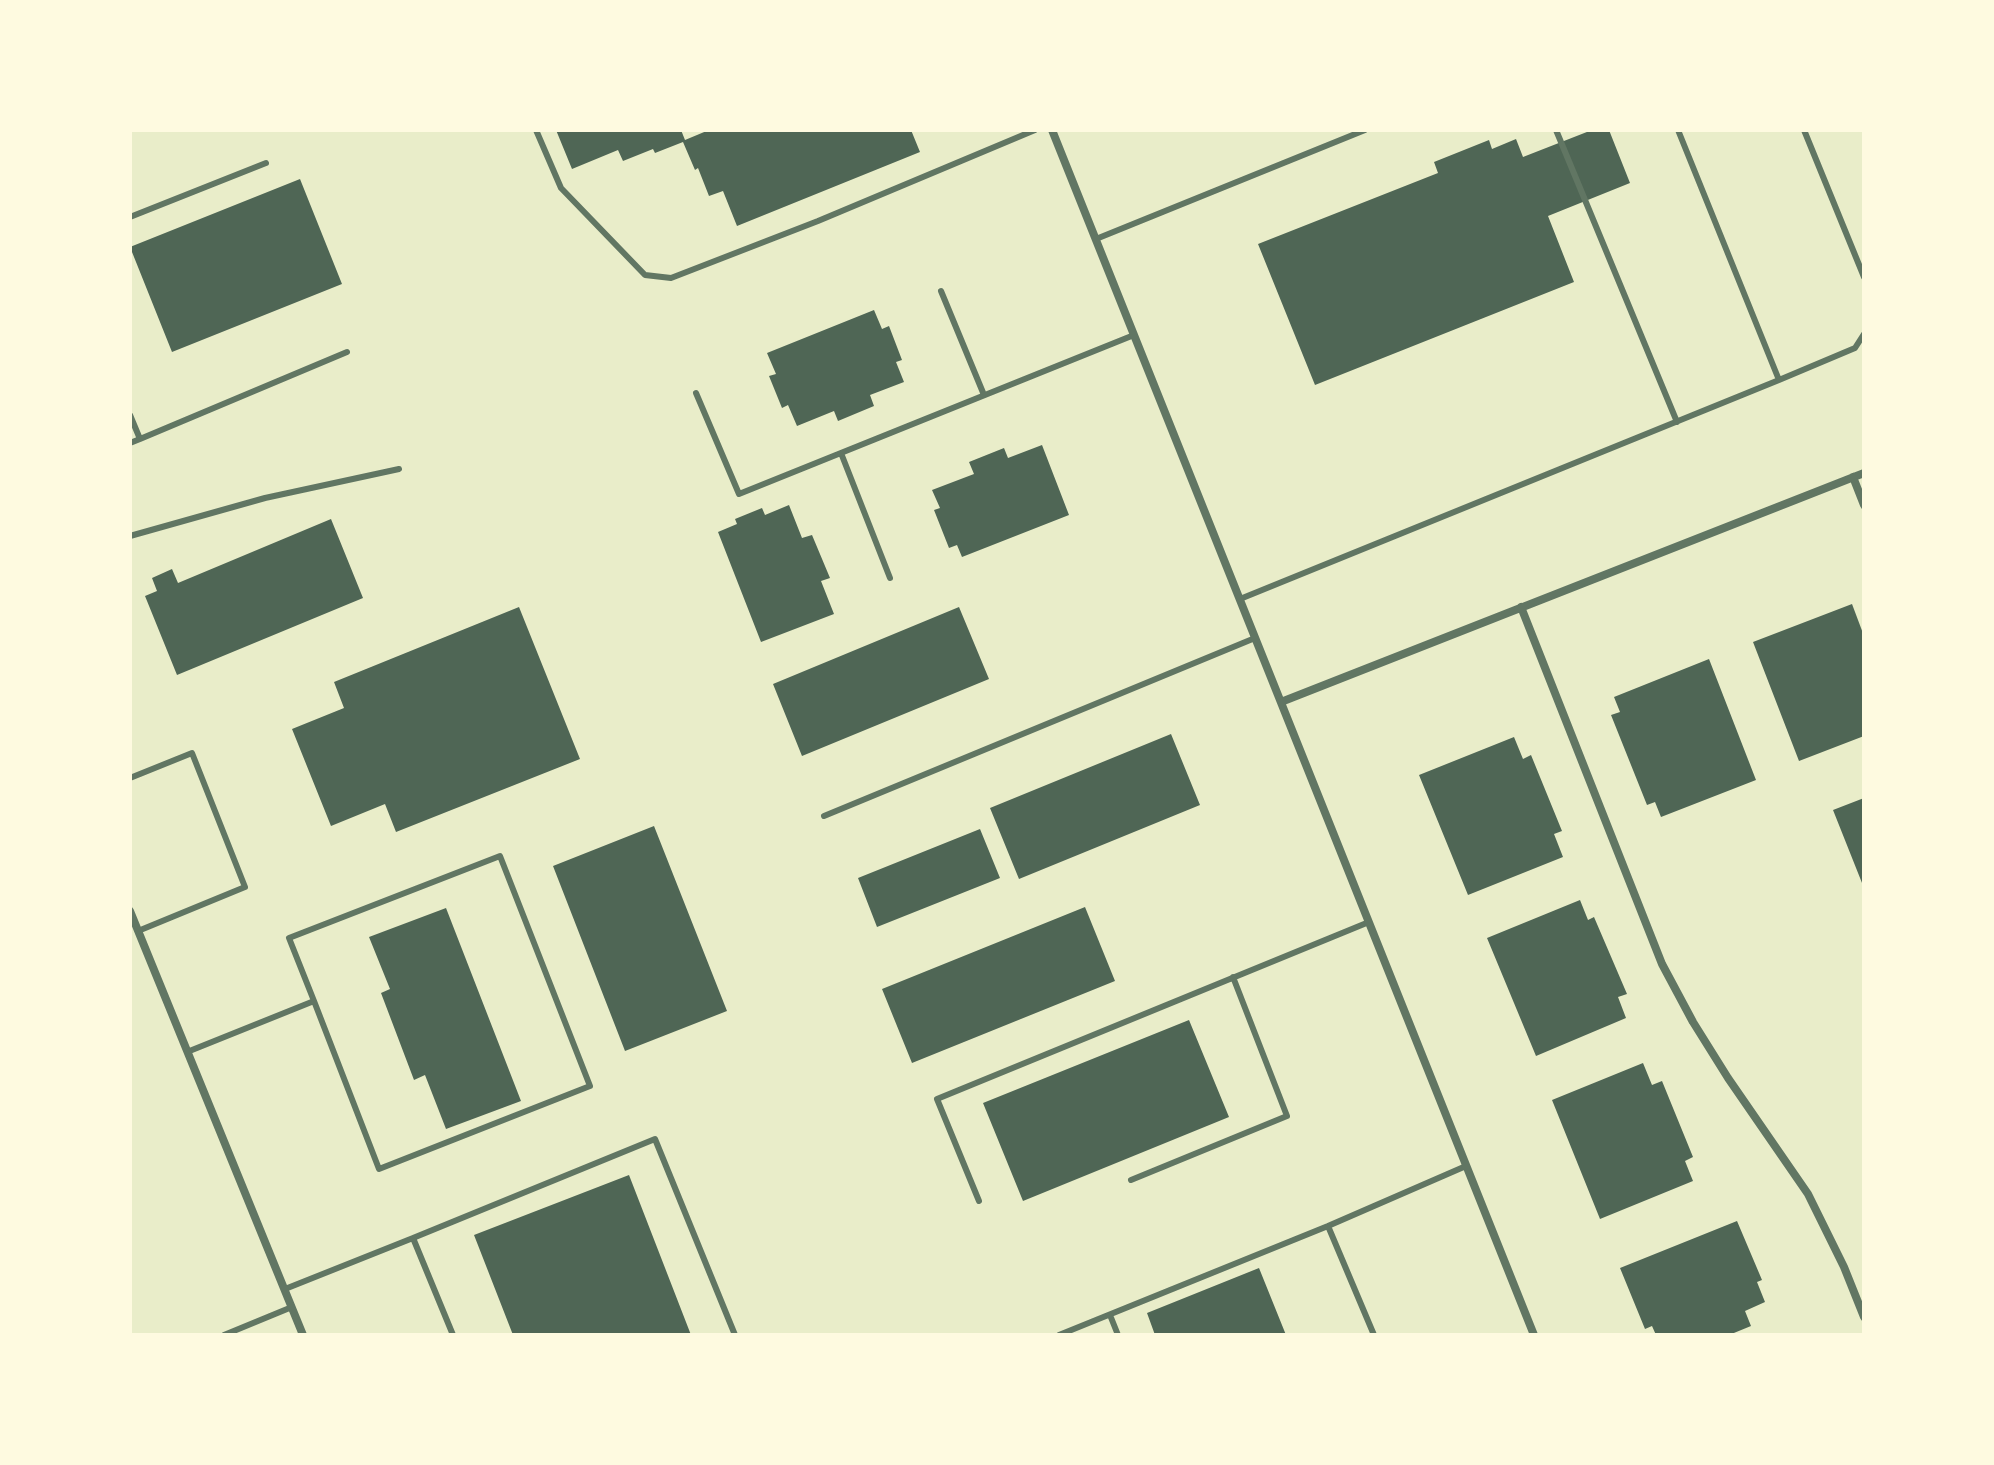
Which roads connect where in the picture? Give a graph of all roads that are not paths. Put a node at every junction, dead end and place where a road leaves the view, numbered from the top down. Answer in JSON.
{"nodes":[{"id":1,"x":536,"y":130,"type":"edge"},
{"id":2,"x":1035,"y":130,"type":"edge"},
{"id":3,"x":1052,"y":130,"type":"edge"},
{"id":4,"x":1365,"y":130,"type":"edge"},
{"id":5,"x":1556,"y":130,"type":"edge"},
{"id":6,"x":1678,"y":130,"type":"edge"},
{"id":7,"x":1804,"y":130,"type":"edge"},
{"id":8,"x":266,"y":163,"type":"dead end"},
{"id":9,"x":130,"y":217,"type":"edge"},
{"id":10,"x":1096,"y":239,"type":"junction"},
{"id":11,"x":1864,"y":277,"type":"edge"},
{"id":12,"x":941,"y":291,"type":"dead end"},
{"id":13,"x":1864,"y":334,"type":"edge"},
{"id":14,"x":1134,"y":335,"type":"junction"},
{"id":15,"x":347,"y":352,"type":"dead end"},
{"id":16,"x":1779,"y":380,"type":"junction"},
{"id":17,"x":696,"y":393,"type":"dead end"},
{"id":18,"x":984,"y":395,"type":"junction"},
{"id":19,"x":130,"y":415,"type":"edge"},
{"id":20,"x":1677,"y":422,"type":"junction"},
{"id":21,"x":140,"y":439,"type":"junction"},
{"id":22,"x":130,"y":443,"type":"edge"},
{"id":23,"x":841,"y":453,"type":"junction"},
{"id":24,"x":399,"y":469,"type":"dead end"},
{"id":25,"x":1864,"y":473,"type":"edge"},
{"id":26,"x":1853,"y":477,"type":"junction"},
{"id":27,"x":1864,"y":505,"type":"edge"},
{"id":28,"x":130,"y":536,"type":"edge"},
{"id":29,"x":890,"y":578,"type":"dead end"},
{"id":30,"x":1240,"y":599,"type":"junction"},
{"id":31,"x":1521,"y":607,"type":"junction"},
{"id":32,"x":1255,"y":638,"type":"junction"},
{"id":33,"x":1281,"y":702,"type":"junction"},
{"id":34,"x":130,"y":778,"type":"edge"},
{"id":35,"x":824,"y":816,"type":"dead end"},
{"id":36,"x":130,"y":911,"type":"edge"},
{"id":37,"x":1369,"y":922,"type":"junction"},
{"id":38,"x":138,"y":931,"type":"junction"},
{"id":39,"x":1233,"y":977,"type":"junction"},
{"id":40,"x":314,"y":1001,"type":"junction"},
{"id":41,"x":187,"y":1052,"type":"junction"},
{"id":42,"x":1466,"y":1166,"type":"junction"},
{"id":43,"x":1131,"y":1180,"type":"dead end"},
{"id":44,"x":979,"y":1201,"type":"dead end"},
{"id":45,"x":1328,"y":1226,"type":"junction"},
{"id":46,"x":413,"y":1238,"type":"junction"},
{"id":47,"x":285,"y":1289,"type":"junction"},
{"id":48,"x":292,"y":1307,"type":"junction"},
{"id":49,"x":1110,"y":1315,"type":"junction"},
{"id":50,"x":1864,"y":1317,"type":"edge"},
{"id":51,"x":224,"y":1335,"type":"edge"},
{"id":52,"x":303,"y":1335,"type":"edge"},
{"id":53,"x":453,"y":1335,"type":"edge"},
{"id":54,"x":735,"y":1335,"type":"edge"},
{"id":55,"x":1059,"y":1335,"type":"edge"},
{"id":56,"x":1118,"y":1335,"type":"edge"},
{"id":57,"x":1374,"y":1335,"type":"edge"},
{"id":58,"x":1534,"y":1335,"type":"edge"}],
"edges":[{"from":1,"to":2,"type":"lane"},
{"from":3,"to":10,"type":"street"},
{"from":4,"to":10,"type":"lane"},
{"from":5,"to":20,"type":"lane"},
{"from":6,"to":16,"type":"lane"},
{"from":7,"to":11,"type":"lane"},
{"from":8,"to":9,"type":"lane"},
{"from":10,"to":14,"type":"street"},
{"from":12,"to":18,"type":"lane"},
{"from":13,"to":16,"type":"lane"},
{"from":14,"to":18,"type":"lane"},
{"from":14,"to":30,"type":"street"},
{"from":15,"to":21,"type":"lane"},
{"from":16,"to":20,"type":"lane"},
{"from":17,"to":23,"type":"lane"},
{"from":18,"to":23,"type":"lane"},
{"from":19,"to":21,"type":"lane"},
{"from":20,"to":30,"type":"lane"},
{"from":21,"to":22,"type":"lane"},
{"from":23,"to":29,"type":"lane"},
{"from":24,"to":28,"type":"lane"},
{"from":25,"to":26,"type":"street"},
{"from":26,"to":27,"type":"street"},
{"from":26,"to":31,"type":"street"},
{"from":30,"to":32,"type":"street"},
{"from":31,"to":33,"type":"street"},
{"from":31,"to":50,"type":"street"},
{"from":32,"to":33,"type":"street"},
{"from":32,"to":35,"type":"lane"},
{"from":33,"to":37,"type":"street"},
{"from":34,"to":38,"type":"lane"},
{"from":36,"to":38,"type":"street"},
{"from":37,"to":39,"type":"lane"},
{"from":37,"to":42,"type":"street"},
{"from":38,"to":41,"type":"street"},
{"from":39,"to":43,"type":"lane"},
{"from":39,"to":44,"type":"lane"},
{"from":40,"to":40,"type":"lane"},
{"from":40,"to":41,"type":"lane"},
{"from":41,"to":47,"type":"street"},
{"from":42,"to":45,"type":"lane"},
{"from":42,"to":58,"type":"street"},
{"from":45,"to":49,"type":"lane"},
{"from":45,"to":57,"type":"lane"},
{"from":46,"to":47,"type":"lane"},
{"from":46,"to":53,"type":"lane"},
{"from":46,"to":54,"type":"lane"},
{"from":47,"to":48,"type":"street"},
{"from":48,"to":51,"type":"lane"},
{"from":48,"to":52,"type":"street"},
{"from":49,"to":55,"type":"lane"},
{"from":49,"to":56,"type":"lane"}]}
